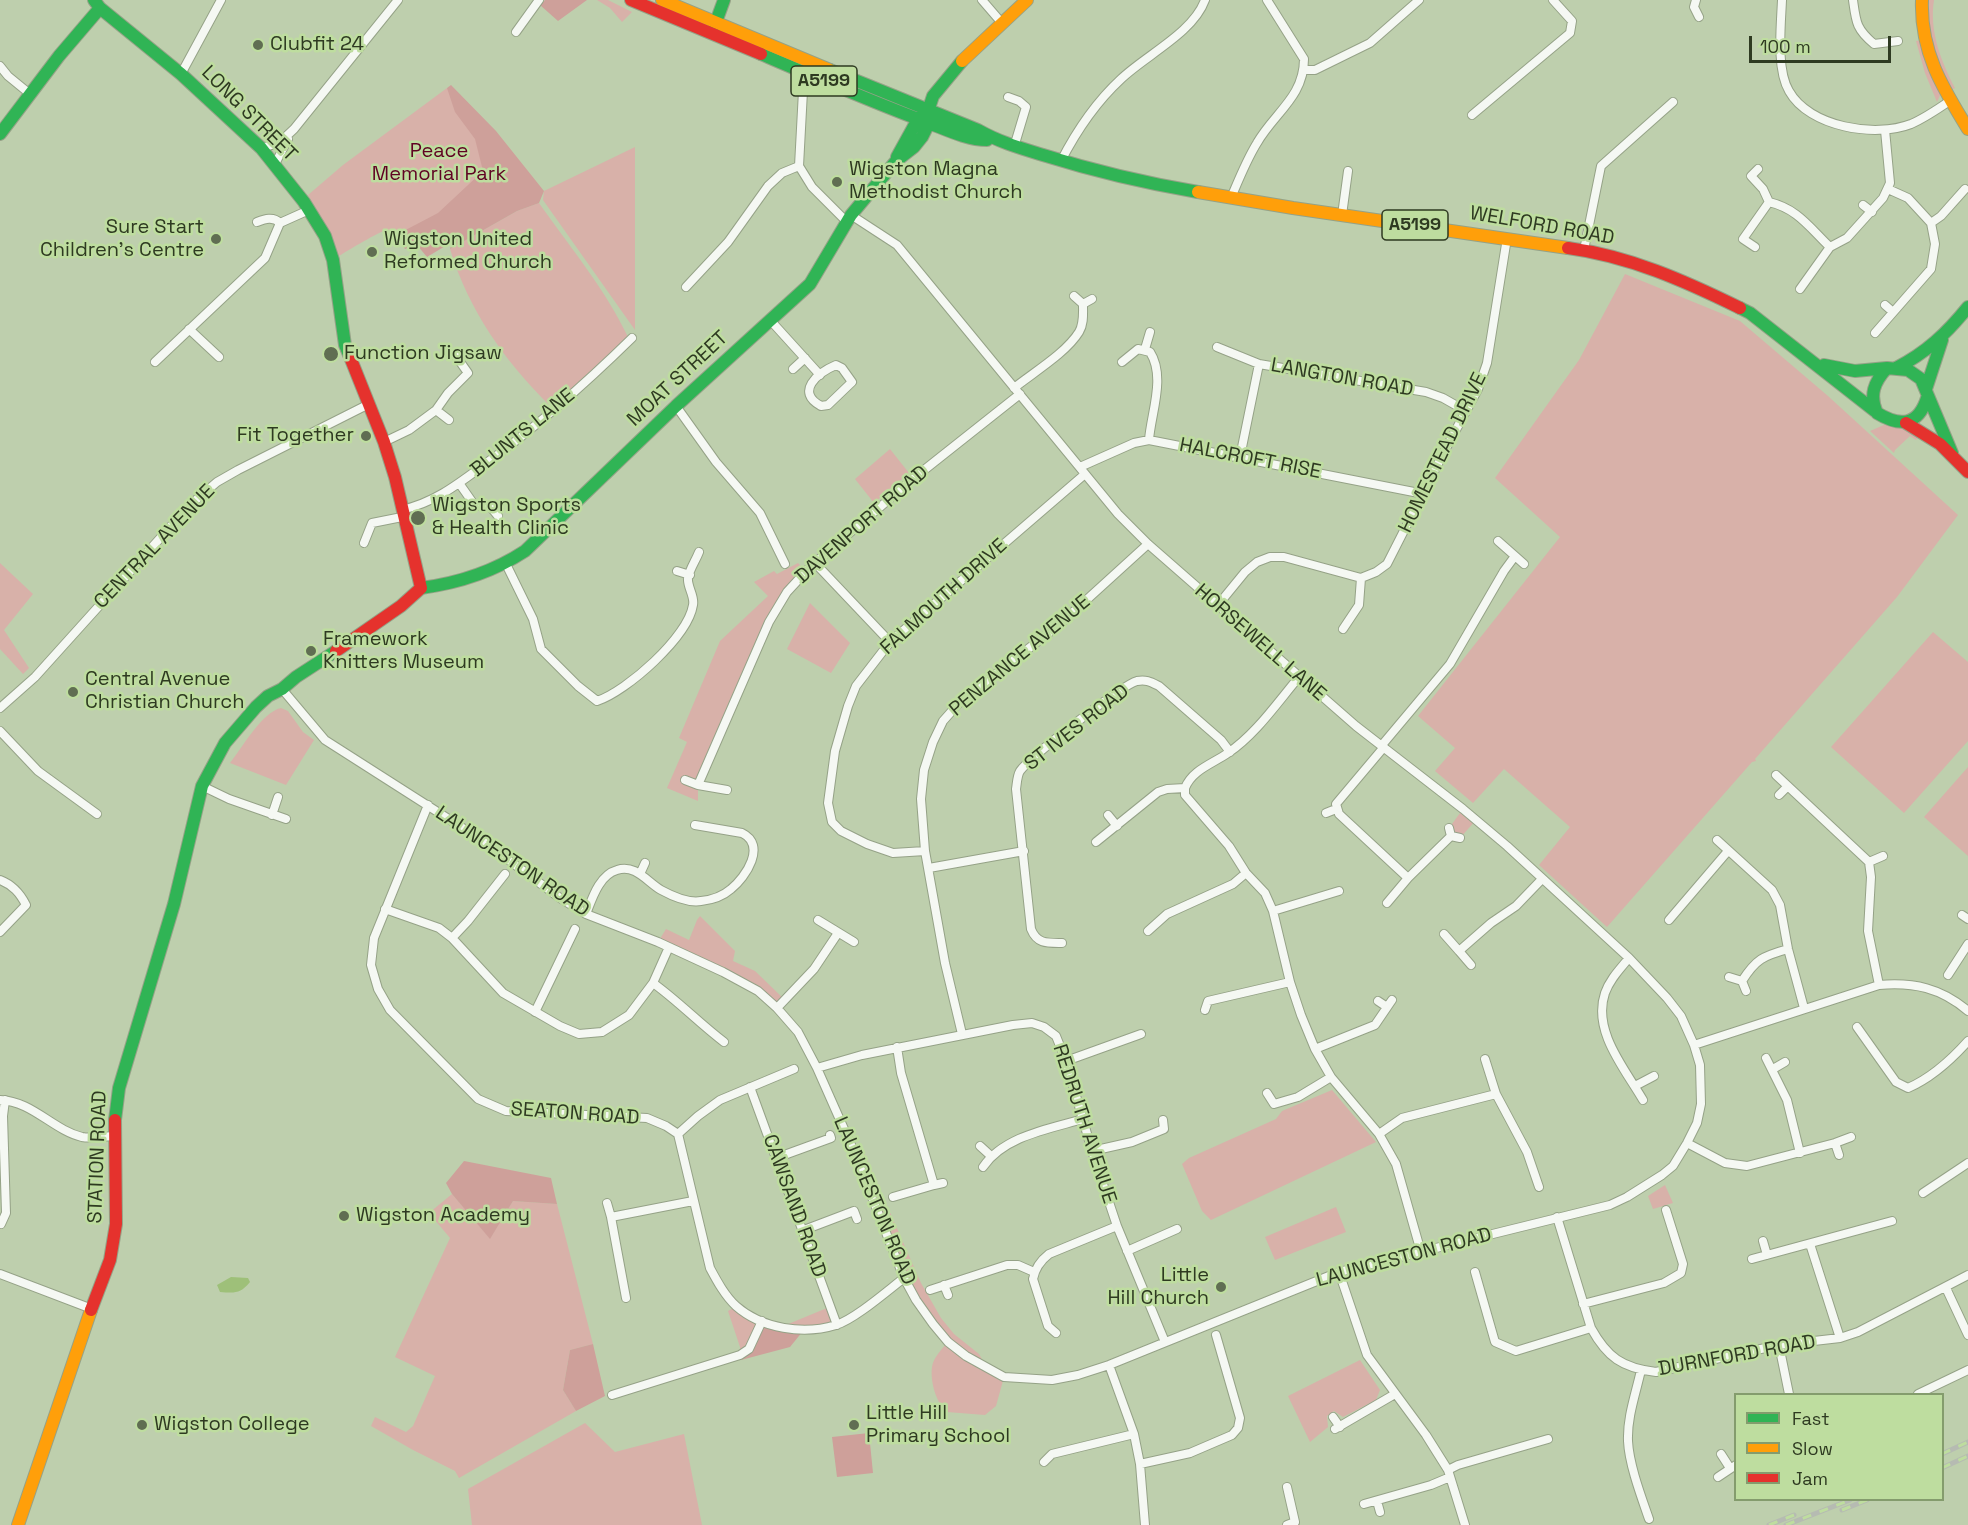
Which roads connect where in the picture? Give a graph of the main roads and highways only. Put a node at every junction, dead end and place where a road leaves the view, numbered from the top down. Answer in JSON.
{"nodes":[{"id":1,"x":631,"y":0,"type":"edge"},
{"id":2,"x":662,"y":0,"type":"edge"},
{"id":3,"x":724,"y":0,"type":"edge"},
{"id":4,"x":1027,"y":0,"type":"edge"},
{"id":5,"x":1922,"y":0,"type":"edge"},
{"id":6,"x":97,"y":4,"type":"edge"},
{"id":7,"x":714,"y":29,"type":"junction"},
{"id":8,"x":929,"y":120,"type":"junction"},
{"id":9,"x":1968,"y":129,"type":"edge"},
{"id":10,"x":0,"y":134,"type":"edge"},
{"id":11,"x":995,"y":140,"type":"junction"},
{"id":12,"x":1968,"y":307,"type":"edge"},
{"id":13,"x":1942,"y":339,"type":"junction"},
{"id":14,"x":1813,"y":361,"type":"junction"},
{"id":15,"x":1891,"y":368,"type":"junction"},
{"id":16,"x":1927,"y":394,"type":"junction"},
{"id":17,"x":1875,"y":411,"type":"junction"},
{"id":18,"x":1906,"y":423,"type":"junction"},
{"id":19,"x":1952,"y":453,"type":"junction"},
{"id":20,"x":1968,"y":472,"type":"edge"},
{"id":21,"x":421,"y":588,"type":"junction"},
{"id":22,"x":18,"y":1525,"type":"edge"}],
"edges":[{"from":1,"to":7,"type":"main road","number":"A5199"},
{"from":2,"to":7,"type":"main road","number":"A5199"},
{"from":3,"to":7,"type":"main road"},
{"from":4,"to":8,"type":"main road","name":"MOAT STREET"},
{"from":5,"to":9,"type":"main road"},
{"from":6,"to":10,"type":"main road"},
{"from":6,"to":21,"type":"main road","name":"LONG STREET"},
{"from":7,"to":8,"type":"main road","number":"A5199"},
{"from":7,"to":8,"type":"main road","number":"A5199"},
{"from":8,"to":11,"type":"main road","name":"WELFORD ROAD","number":"A5199"},
{"from":8,"to":11,"type":"main road","name":"WELFORD ROAD","number":"A5199"},
{"from":8,"to":21,"type":"main road","name":"MOAT STREET"},
{"from":11,"to":14,"type":"main road","name":"WELFORD ROAD","number":"A5199"},
{"from":12,"to":13,"type":"main road"},
{"from":13,"to":15,"type":"main road"},
{"from":13,"to":16,"type":"main road"},
{"from":14,"to":15,"type":"main road","name":"WELFORD ROAD","number":"A5199"},
{"from":14,"to":17,"type":"main road","name":"WELFORD ROAD","number":"A5199"},
{"from":15,"to":16,"type":"main road"},
{"from":15,"to":17,"type":"main road"},
{"from":16,"to":18,"type":"main road"},
{"from":16,"to":19,"type":"main road"},
{"from":17,"to":18,"type":"main road"},
{"from":18,"to":19,"type":"main road"},
{"from":19,"to":20,"type":"main road"},
{"from":21,"to":22,"type":"main road","name":"STATION ROAD"}]}
